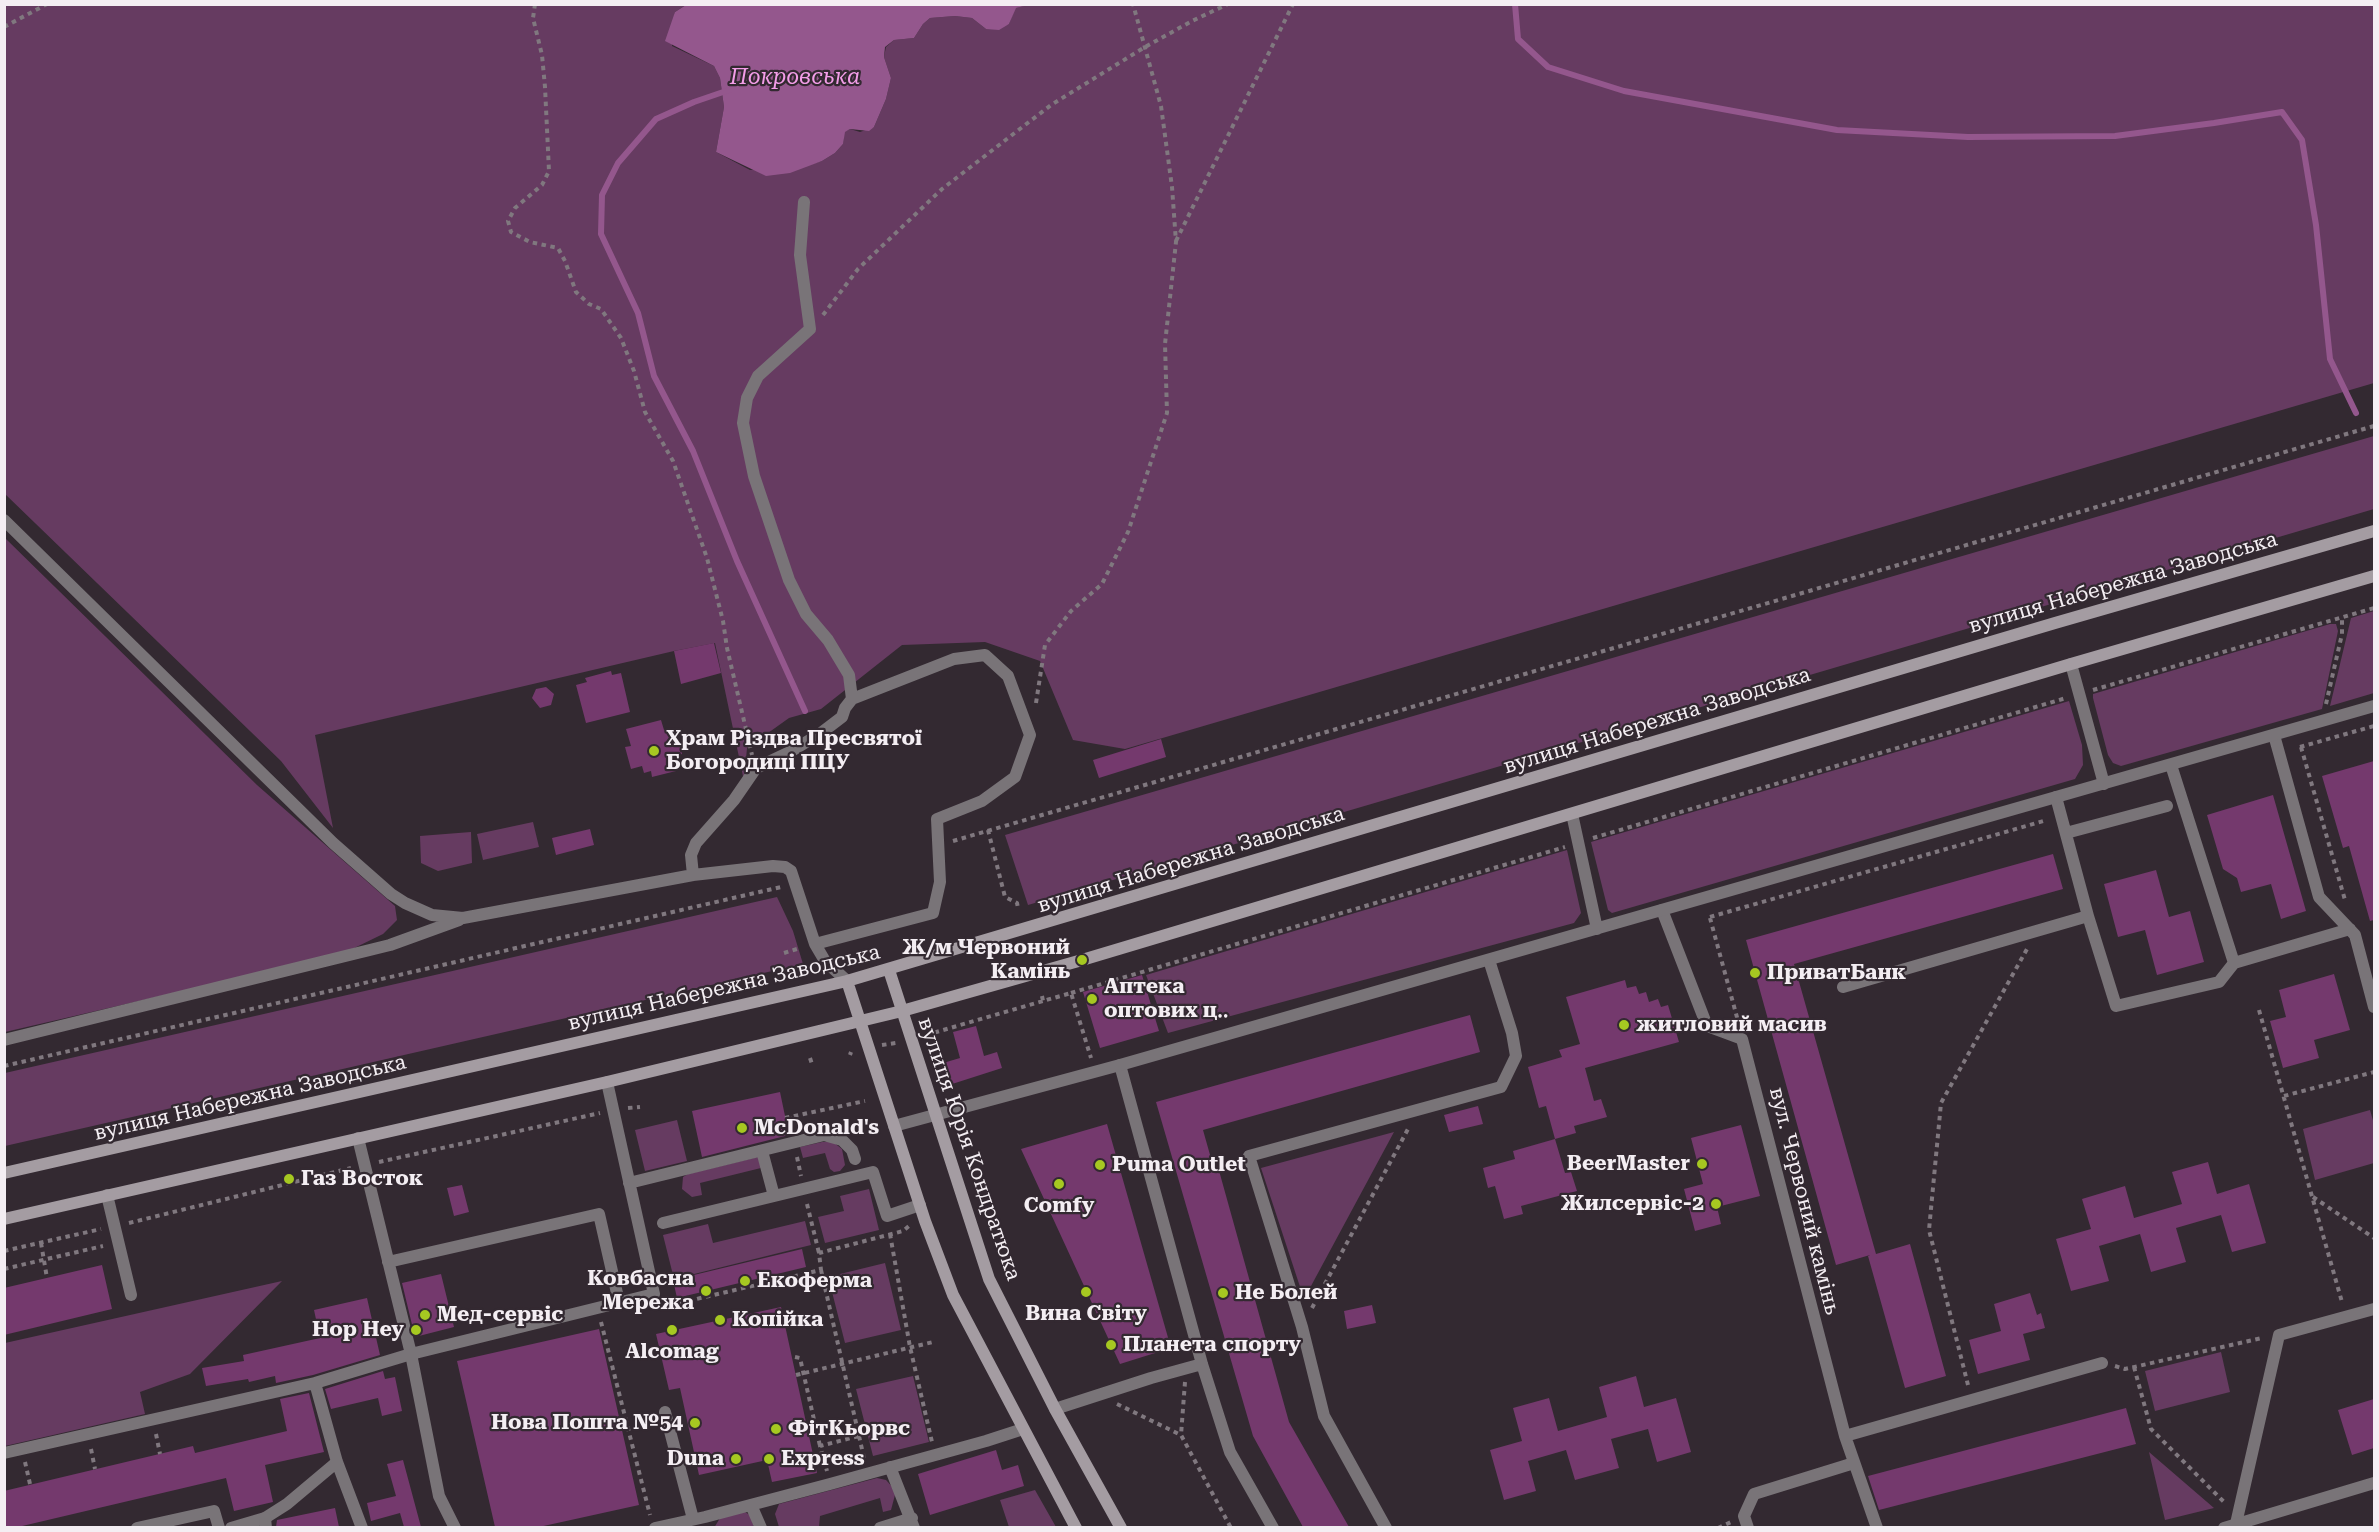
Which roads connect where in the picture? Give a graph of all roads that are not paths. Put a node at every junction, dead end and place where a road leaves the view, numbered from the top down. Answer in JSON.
{"nodes":[{"id":1,"x":804,"y":202,"type":"dead end"},
{"id":2,"x":4,"y":520,"type":"edge"},
{"id":3,"x":2374,"y":531,"type":"edge"},
{"id":4,"x":2374,"y":576,"type":"edge"},
{"id":5,"x":2072,"y":664,"type":"junction"},
{"id":6,"x":852,"y":699,"type":"junction"},
{"id":7,"x":2374,"y":706,"type":"edge"},
{"id":8,"x":2274,"y":735,"type":"junction"},
{"id":9,"x":2171,"y":765,"type":"junction"},
{"id":10,"x":2104,"y":784,"type":"junction"},
{"id":11,"x":2056,"y":797,"type":"junction"},
{"id":12,"x":2168,"y":806,"type":"dead end"},
{"id":13,"x":1572,"y":813,"type":"junction"},
{"id":14,"x":2066,"y":833,"type":"junction"},
{"id":15,"x":693,"y":875,"type":"junction"},
{"id":16,"x":1662,"y":910,"type":"junction"},
{"id":17,"x":2088,"y":916,"type":"junction"},
{"id":18,"x":463,"y":918,"type":"junction"},
{"id":19,"x":1598,"y":929,"type":"junction"},
{"id":20,"x":2350,"y":929,"type":"junction"},
{"id":21,"x":815,"y":944,"type":"junction"},
{"id":22,"x":1489,"y":960,"type":"junction"},
{"id":23,"x":2234,"y":963,"type":"junction"},
{"id":24,"x":889,"y":970,"type":"junction"},
{"id":25,"x":847,"y":981,"type":"junction"},
{"id":26,"x":1843,"y":987,"type":"dead end"},
{"id":27,"x":2374,"y":1007,"type":"edge"},
{"id":28,"x":902,"y":1011,"type":"junction"},
{"id":29,"x":861,"y":1022,"type":"junction"},
{"id":30,"x":4,"y":1040,"type":"edge"},
{"id":31,"x":1120,"y":1065,"type":"junction"},
{"id":32,"x":607,"y":1082,"type":"junction"},
{"id":33,"x":936,"y":1114,"type":"junction"},
{"id":34,"x":894,"y":1126,"type":"junction"},
{"id":35,"x":358,"y":1138,"type":"junction"},
{"id":36,"x":762,"y":1151,"type":"junction"},
{"id":37,"x":855,"y":1159,"type":"dead end"},
{"id":38,"x":4,"y":1173,"type":"edge"},
{"id":39,"x":629,"y":1183,"type":"junction"},
{"id":40,"x":107,"y":1196,"type":"junction"},
{"id":41,"x":774,"y":1196,"type":"junction"},
{"id":42,"x":920,"y":1205,"type":"junction"},
{"id":43,"x":4,"y":1219,"type":"edge"},
{"id":44,"x":663,"y":1223,"type":"dead end"},
{"id":45,"x":388,"y":1262,"type":"junction"},
{"id":46,"x":131,"y":1295,"type":"dead end"},
{"id":47,"x":619,"y":1302,"type":"junction"},
{"id":48,"x":2374,"y":1309,"type":"edge"},
{"id":49,"x":411,"y":1354,"type":"junction"},
{"id":50,"x":2102,"y":1363,"type":"road end"},
{"id":51,"x":1202,"y":1364,"type":"junction"},
{"id":52,"x":315,"y":1383,"type":"junction"},
{"id":53,"x":1055,"y":1409,"type":"junction"},
{"id":54,"x":665,"y":1412,"type":"dead end"},
{"id":55,"x":1023,"y":1429,"type":"junction"},
{"id":56,"x":1845,"y":1436,"type":"junction"},
{"id":57,"x":4,"y":1453,"type":"edge"},
{"id":58,"x":337,"y":1462,"type":"junction"},
{"id":59,"x":1854,"y":1463,"type":"junction"},
{"id":60,"x":890,"y":1467,"type":"junction"},
{"id":61,"x":2374,"y":1483,"type":"edge"},
{"id":62,"x":751,"y":1505,"type":"junction"},
{"id":63,"x":698,"y":1521,"type":"edge"},
{"id":64,"x":652,"y":1522,"type":"edge"},
{"id":65,"x":265,"y":1523,"type":"edge"},
{"id":66,"x":913,"y":1523,"type":"edge"},
{"id":67,"x":2233,"y":1524,"type":"edge"},
{"id":68,"x":137,"y":1527,"type":"edge"},
{"id":69,"x":219,"y":1527,"type":"edge"},
{"id":70,"x":231,"y":1527,"type":"edge"},
{"id":71,"x":362,"y":1527,"type":"edge"},
{"id":72,"x":455,"y":1527,"type":"edge"},
{"id":73,"x":761,"y":1527,"type":"edge"},
{"id":74,"x":880,"y":1527,"type":"edge"},
{"id":75,"x":1076,"y":1527,"type":"edge"},
{"id":76,"x":1121,"y":1527,"type":"edge"},
{"id":77,"x":1273,"y":1527,"type":"edge"},
{"id":78,"x":1386,"y":1527,"type":"edge"},
{"id":79,"x":1748,"y":1527,"type":"edge"},
{"id":80,"x":1877,"y":1527,"type":"edge"}],
"edges":[{"from":1,"to":6,"type":"street"},
{"from":2,"to":18,"type":"street"},
{"from":3,"to":24,"type":"main road","name":"вулиця Набережна Заводська"},
{"from":4,"to":5,"type":"main road"},
{"from":5,"to":10,"type":"street"},
{"from":5,"to":13,"type":"main road"},
{"from":6,"to":15,"type":"street"},
{"from":6,"to":21,"type":"street"},
{"from":7,"to":8,"type":"street"},
{"from":8,"to":9,"type":"street"},
{"from":8,"to":20,"type":"street"},
{"from":9,"to":10,"type":"street"},
{"from":9,"to":23,"type":"street"},
{"from":10,"to":11,"type":"street"},
{"from":11,"to":14,"type":"street"},
{"from":11,"to":16,"type":"street"},
{"from":12,"to":14,"type":"street"},
{"from":13,"to":19,"type":"street"},
{"from":13,"to":28,"type":"main road"},
{"from":14,"to":17,"type":"street"},
{"from":15,"to":18,"type":"street"},
{"from":15,"to":21,"type":"street"},
{"from":16,"to":19,"type":"street"},
{"from":16,"to":56,"type":"street","name":"вул. Червоний камінь"},
{"from":17,"to":23,"type":"street"},
{"from":17,"to":26,"type":"street"},
{"from":18,"to":30,"type":"street"},
{"from":19,"to":22,"type":"street"},
{"from":20,"to":23,"type":"street"},
{"from":20,"to":27,"type":"street"},
{"from":21,"to":25,"type":"street"},
{"from":22,"to":31,"type":"street"},
{"from":22,"to":78,"type":"street"},
{"from":24,"to":25,"type":"main road","name":"вулиця Набережна Заводська"},
{"from":24,"to":28,"type":"main road","name":"вулиця Юрія Кондратюка"},
{"from":25,"to":29,"type":"main road"},
{"from":25,"to":38,"type":"main road","name":"вулиця Набережна Заводська"},
{"from":28,"to":29,"type":"main road"},
{"from":28,"to":33,"type":"main road","name":"вулиця Юрія Кондратюка"},
{"from":29,"to":32,"type":"main road"},
{"from":29,"to":34,"type":"main road"},
{"from":31,"to":33,"type":"street"},
{"from":31,"to":51,"type":"street"},
{"from":32,"to":35,"type":"main road"},
{"from":32,"to":39,"type":"street"},
{"from":33,"to":34,"type":"street"},
{"from":33,"to":53,"type":"main road","name":"вулиця Юрія Кондратюка"},
{"from":34,"to":42,"type":"main road"},
{"from":35,"to":40,"type":"main road"},
{"from":35,"to":45,"type":"street"},
{"from":36,"to":37,"type":"street"},
{"from":36,"to":39,"type":"street"},
{"from":36,"to":41,"type":"street"},
{"from":39,"to":47,"type":"street"},
{"from":40,"to":43,"type":"main road"},
{"from":40,"to":46,"type":"street"},
{"from":41,"to":42,"type":"street"},
{"from":41,"to":44,"type":"street"},
{"from":42,"to":55,"type":"main road"},
{"from":45,"to":47,"type":"street"},
{"from":45,"to":49,"type":"street"},
{"from":47,"to":49,"type":"street"},
{"from":48,"to":67,"type":"street"},
{"from":49,"to":52,"type":"street"},
{"from":49,"to":72,"type":"street"},
{"from":50,"to":56,"type":"street"},
{"from":51,"to":53,"type":"street"},
{"from":51,"to":77,"type":"street"},
{"from":52,"to":57,"type":"street"},
{"from":52,"to":58,"type":"street"},
{"from":53,"to":76,"type":"main road","name":"вулиця Юрія Кондратюка"},
{"from":54,"to":63,"type":"street"},
{"from":55,"to":60,"type":"street"},
{"from":55,"to":75,"type":"main road"},
{"from":56,"to":59,"type":"street","name":"вул. Червоний камінь"},
{"from":58,"to":65,"type":"street"},
{"from":58,"to":71,"type":"street"},
{"from":59,"to":79,"type":"street"},
{"from":59,"to":80,"type":"street","name":"вул. Червоний камінь"},
{"from":60,"to":62,"type":"street"},
{"from":60,"to":66,"type":"street"},
{"from":61,"to":67,"type":"street"},
{"from":62,"to":63,"type":"street"},
{"from":62,"to":73,"type":"street"},
{"from":63,"to":64,"type":"street"},
{"from":65,"to":70,"type":"street"},
{"from":66,"to":74,"type":"street"},
{"from":68,"to":69,"type":"street"}]}
